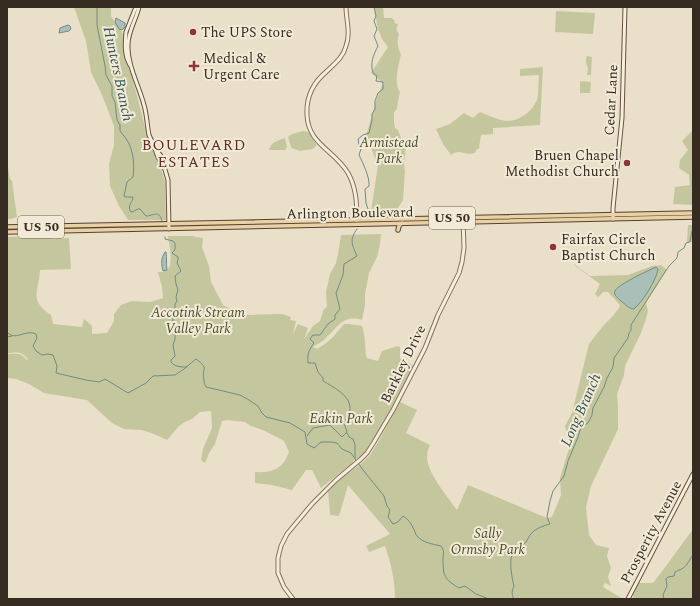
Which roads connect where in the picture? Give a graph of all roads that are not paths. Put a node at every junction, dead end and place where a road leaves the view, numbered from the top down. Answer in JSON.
{"nodes":[{"id":1,"x":136,"y":7,"type":"edge"},
{"id":2,"x":139,"y":7,"type":"edge"},
{"id":3,"x":346,"y":7,"type":"edge"},
{"id":4,"x":625,"y":7,"type":"edge"},
{"id":5,"x":131,"y":66,"type":"junction"},
{"id":6,"x":693,"y":212,"type":"edge"},
{"id":7,"x":613,"y":216,"type":"junction"},
{"id":8,"x":693,"y":217,"type":"edge"},
{"id":9,"x":357,"y":220,"type":"junction"},
{"id":10,"x":463,"y":220,"type":"junction"},
{"id":11,"x":402,"y":223,"type":"junction"},
{"id":12,"x":169,"y":224,"type":"junction"},
{"id":13,"x":7,"y":228,"type":"edge"},
{"id":14,"x":169,"y":229,"type":"junction"},
{"id":15,"x":398,"y":230,"type":"dead end"},
{"id":16,"x":7,"y":232,"type":"edge"},
{"id":17,"x":693,"y":474,"type":"edge"},
{"id":18,"x":293,"y":599,"type":"edge"},
{"id":19,"x":628,"y":599,"type":"edge"}],
"edges":[{"from":1,"to":5,"type":"street"},
{"from":2,"to":5,"type":"street"},
{"from":3,"to":9,"type":"street"},
{"from":4,"to":7,"type":"street","name":"Cedar Lane"},
{"from":5,"to":12,"type":"street"},
{"from":6,"to":7,"type":"main road","name":"Arlington Boulevard","number":"US 50"},
{"from":7,"to":8,"type":"main road","name":"Arlington Boulevard","number":"US 50"},
{"from":7,"to":10,"type":"main road","name":"Arlington Boulevard","number":"US 50"},
{"from":9,"to":10,"type":"main road","name":"Arlington Boulevard","number":"US 50"},
{"from":9,"to":12,"type":"main road","name":"Arlington Boulevard","number":"US 50"},
{"from":10,"to":11,"type":"main road","name":"Arlington Boulevard","number":"US 50"},
{"from":10,"to":18,"type":"street","name":"Barkley Drive"},
{"from":11,"to":14,"type":"main road","name":"Arlington Boulevard","number":"US 50"},
{"from":11,"to":15,"type":"main road"},
{"from":12,"to":13,"type":"main road","name":"Arlington Boulevard","number":"US 50"},
{"from":12,"to":14,"type":"street"},
{"from":14,"to":16,"type":"main road","name":"Arlington Boulevard","number":"US 50"},
{"from":17,"to":19,"type":"street","name":"Prosperity Avenue"}]}
